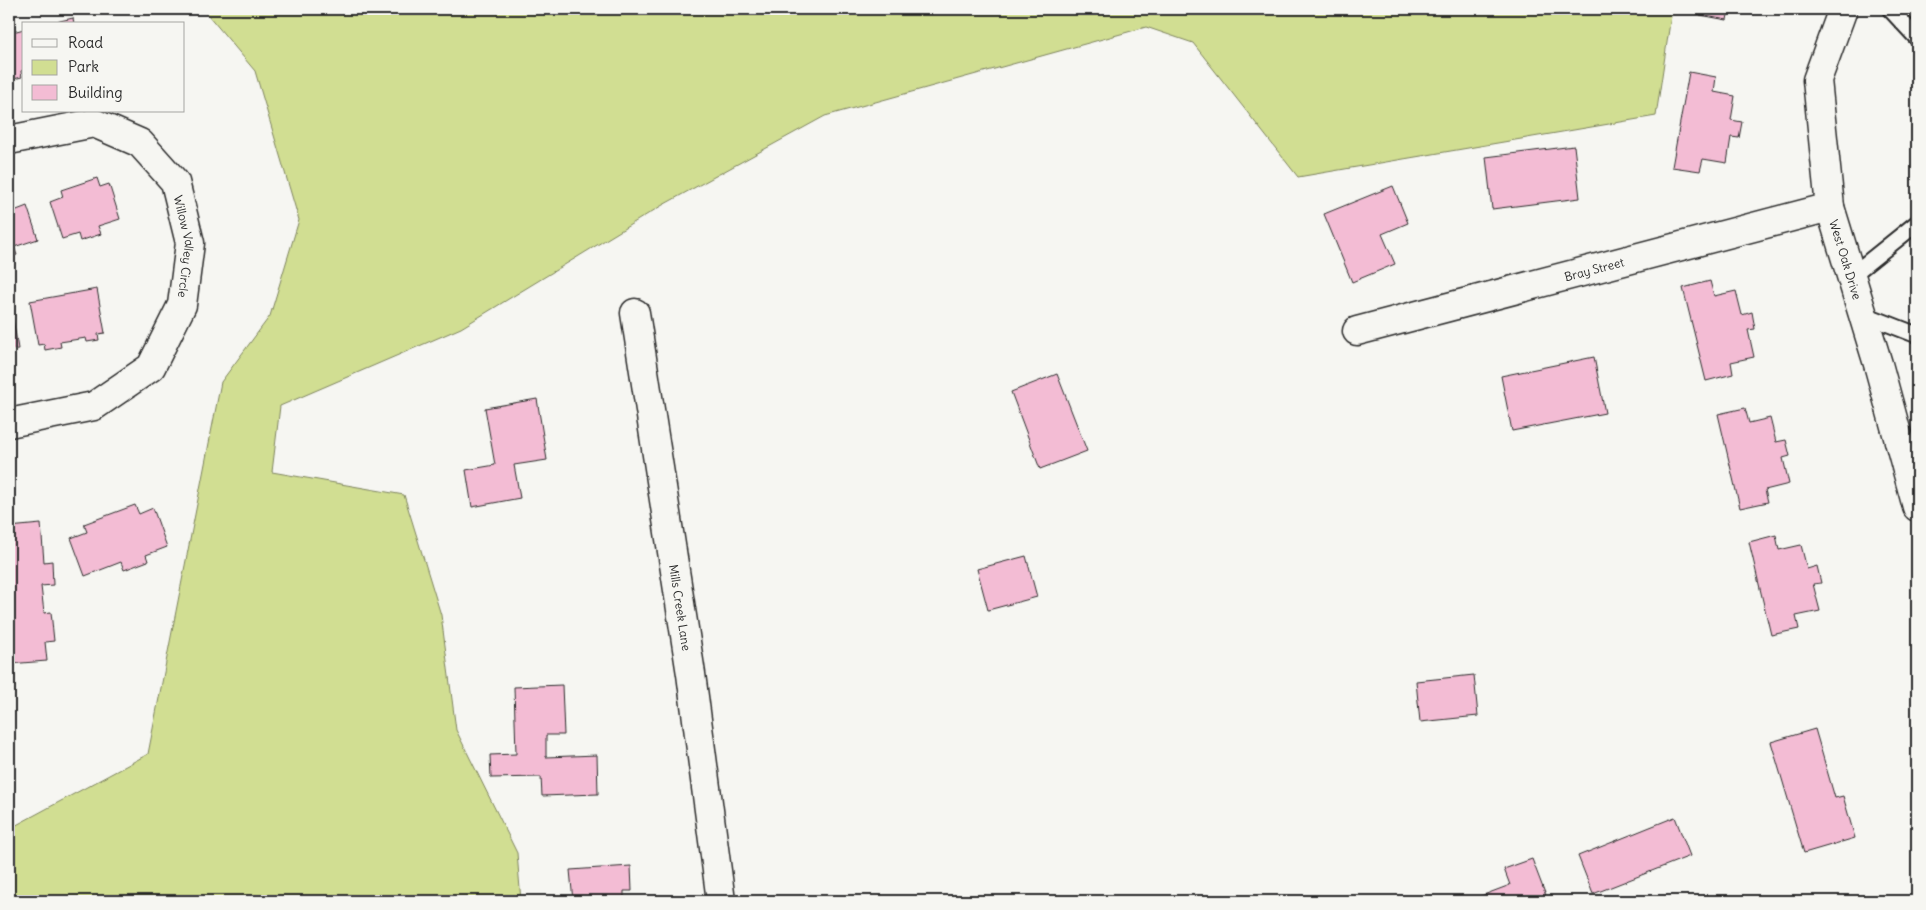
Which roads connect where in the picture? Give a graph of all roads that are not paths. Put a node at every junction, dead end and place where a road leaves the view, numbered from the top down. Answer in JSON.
{"nodes":[{"id":1,"x":1843,"y":9,"type":"edge"},
{"id":2,"x":1890,"y":9,"type":"edge"},
{"id":3,"x":1917,"y":38,"type":"edge"},
{"id":4,"x":9,"y":140,"type":"edge"},
{"id":5,"x":1830,"y":207,"type":"junction"},
{"id":6,"x":1917,"y":223,"type":"edge"},
{"id":7,"x":1851,"y":276,"type":"junction"},
{"id":8,"x":635,"y":313,"type":"dead end"},
{"id":9,"x":1863,"y":314,"type":"junction"},
{"id":10,"x":1357,"y":331,"type":"dead end"},
{"id":11,"x":1917,"y":335,"type":"edge"},
{"id":12,"x":9,"y":423,"type":"edge"},
{"id":13,"x":1917,"y":507,"type":"edge"},
{"id":14,"x":721,"y":901,"type":"edge"}],
"edges":[{"from":1,"to":5,"type":"street","name":"West Oak Drive"},
{"from":2,"to":3,"type":"lane"},
{"from":4,"to":12,"type":"street","name":"Willow Valley Circle"},
{"from":5,"to":7,"type":"street","name":"West Oak Drive"},
{"from":5,"to":10,"type":"street","name":"Bray Street"},
{"from":6,"to":7,"type":"lane"},
{"from":7,"to":9,"type":"street","name":"West Oak Drive"},
{"from":8,"to":14,"type":"street","name":"Mills Creek Lane"},
{"from":9,"to":11,"type":"lane"},
{"from":9,"to":13,"type":"street","name":"West Oak Drive"}]}
